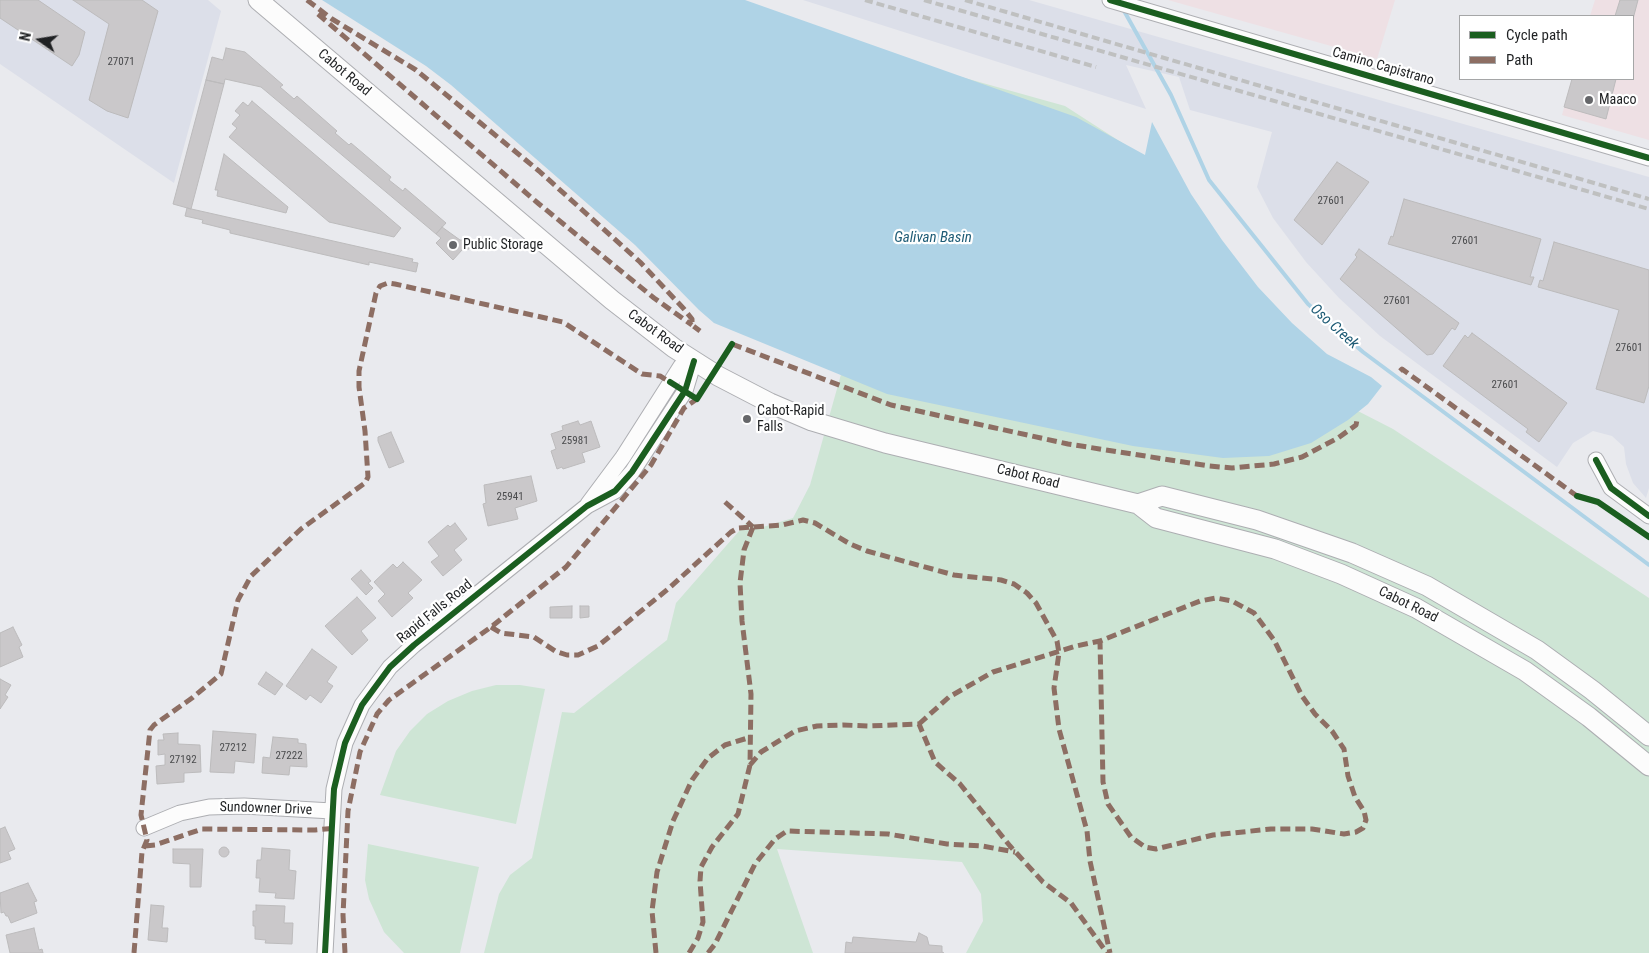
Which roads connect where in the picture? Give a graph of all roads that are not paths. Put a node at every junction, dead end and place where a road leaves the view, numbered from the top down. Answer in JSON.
{"nodes":[{"id":1,"x":258,"y":0,"type":"edge"},
{"id":2,"x":1110,"y":0,"type":"edge"},
{"id":3,"x":1649,"y":158,"type":"edge"},
{"id":4,"x":694,"y":361,"type":"junction"},
{"id":5,"x":1596,"y":460,"type":"dead end"},
{"id":6,"x":1138,"y":504,"type":"junction"},
{"id":7,"x":1649,"y":516,"type":"edge"},
{"id":8,"x":1649,"y":736,"type":"edge"},
{"id":9,"x":1649,"y":766,"type":"edge"},
{"id":10,"x":332,"y":811,"type":"junction"},
{"id":11,"x":144,"y":828,"type":"dead end"},
{"id":12,"x":325,"y":953,"type":"edge"}],
"edges":[{"from":1,"to":4,"type":"main road","name":"Cabot Road"},
{"from":2,"to":3,"type":"street","name":"Camino Capistrano"},
{"from":4,"to":6,"type":"main road","name":"Cabot Road"},
{"from":4,"to":10,"type":"street","name":"Rapid Falls Road"},
{"from":5,"to":7,"type":"street"},
{"from":6,"to":8,"type":"main road","name":"Cabot Road"},
{"from":6,"to":9,"type":"main road","name":"Cabot Road"},
{"from":10,"to":11,"type":"street","name":"Sundowner Drive"},
{"from":10,"to":12,"type":"street","name":"Rapid Falls Road"}]}
